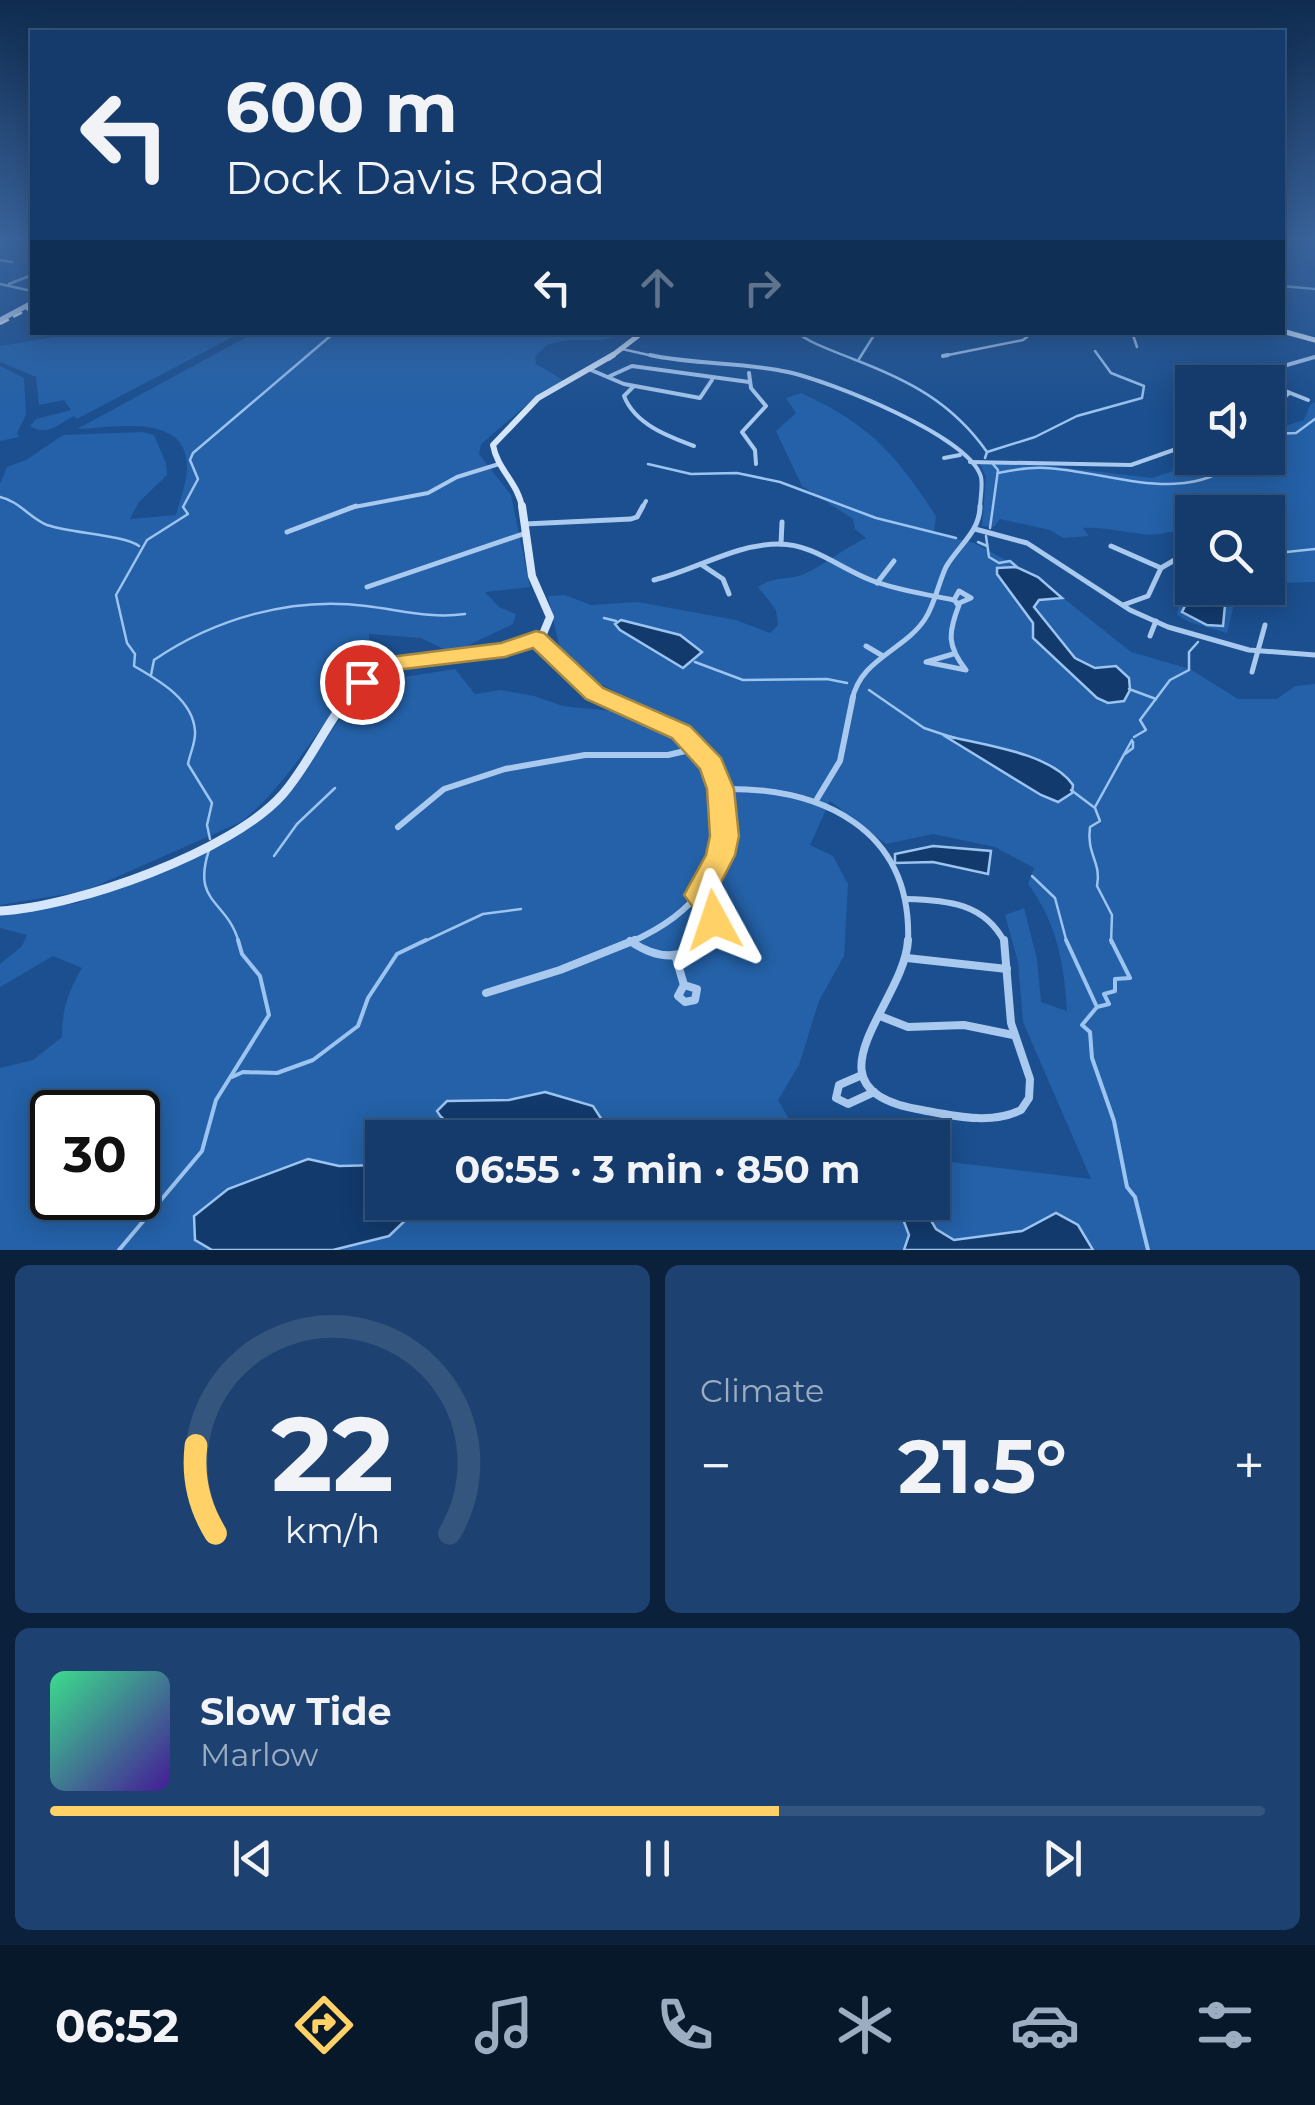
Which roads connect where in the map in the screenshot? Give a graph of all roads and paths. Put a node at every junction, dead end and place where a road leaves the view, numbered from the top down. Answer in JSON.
{"nodes":[{"id":1,"x":30,"y":304,"type":"edge"},
{"id":2,"x":0,"y":320,"type":"edge"},
{"id":3,"x":1285,"y":332,"type":"edge"},
{"id":4,"x":638,"y":335,"type":"edge"},
{"id":5,"x":1030,"y":335,"type":"edge"},
{"id":6,"x":1133,"y":335,"type":"edge"},
{"id":7,"x":1315,"y":340,"type":"edge"},
{"id":8,"x":1137,"y":347,"type":"dead end"},
{"id":9,"x":622,"y":349,"type":"junction"},
{"id":10,"x":942,"y":356,"type":"dead end"},
{"id":11,"x":1315,"y":357,"type":"edge"},
{"id":12,"x":1282,"y":365,"type":"edge"},
{"id":13,"x":591,"y":370,"type":"junction"},
{"id":14,"x":749,"y":373,"type":"dead end"},
{"id":15,"x":610,"y":376,"type":"junction"},
{"id":16,"x":712,"y":380,"type":"junction"},
{"id":17,"x":749,"y":382,"type":"junction"},
{"id":18,"x":634,"y":386,"type":"junction"},
{"id":19,"x":1285,"y":391,"type":"edge"},
{"id":20,"x":1290,"y":393,"type":"junction"},
{"id":21,"x":1285,"y":397,"type":"edge"},
{"id":22,"x":1308,"y":400,"type":"dead end"},
{"id":23,"x":918,"y":422,"type":"junction"},
{"id":24,"x":905,"y":425,"type":"dead end"},
{"id":25,"x":694,"y":446,"type":"dead end"},
{"id":26,"x":1175,"y":450,"type":"edge"},
{"id":27,"x":960,"y":455,"type":"junction"},
{"id":28,"x":944,"y":458,"type":"dead end"},
{"id":29,"x":970,"y":462,"type":"junction"},
{"id":30,"x":499,"y":464,"type":"junction"},
{"id":31,"x":756,"y":464,"type":"dead end"},
{"id":32,"x":646,"y":501,"type":"dead end"},
{"id":33,"x":782,"y":522,"type":"dead end"},
{"id":34,"x":526,"y":529,"type":"junction"},
{"id":35,"x":975,"y":529,"type":"junction"},
{"id":36,"x":287,"y":532,"type":"dead end"},
{"id":37,"x":781,"y":544,"type":"junction"},
{"id":38,"x":1111,"y":546,"type":"dead end"},
{"id":39,"x":1175,"y":560,"type":"edge"},
{"id":40,"x":894,"y":561,"type":"dead end"},
{"id":41,"x":702,"y":565,"type":"junction"},
{"id":42,"x":1162,"y":568,"type":"junction"},
{"id":43,"x":654,"y":580,"type":"dead end"},
{"id":44,"x":877,"y":583,"type":"junction"},
{"id":45,"x":368,"y":586,"type":"dead end"},
{"id":46,"x":730,"y":594,"type":"dead end"},
{"id":47,"x":936,"y":596,"type":"junction"},
{"id":48,"x":1124,"y":605,"type":"junction"},
{"id":49,"x":1156,"y":621,"type":"junction"},
{"id":50,"x":1265,"y":626,"type":"dead end"},
{"id":51,"x":1150,"y":636,"type":"dead end"},
{"id":52,"x":536,"y":638,"type":"junction"},
{"id":53,"x":866,"y":646,"type":"dead end"},
{"id":54,"x":1258,"y":652,"type":"junction"},
{"id":55,"x":953,"y":654,"type":"junction"},
{"id":56,"x":1315,"y":655,"type":"edge"},
{"id":57,"x":883,"y":656,"type":"junction"},
{"id":58,"x":1252,"y":672,"type":"dead end"},
{"id":59,"x":698,"y":748,"type":"junction"},
{"id":60,"x":721,"y":789,"type":"junction"},
{"id":61,"x":817,"y":799,"type":"junction"},
{"id":62,"x":398,"y":827,"type":"dead end"},
{"id":63,"x":700,"y":895,"type":"junction"},
{"id":64,"x":906,"y":899,"type":"junction"},
{"id":65,"x":0,"y":911,"type":"edge"},
{"id":66,"x":630,"y":941,"type":"junction"},
{"id":67,"x":676,"y":958,"type":"junction"},
{"id":68,"x":907,"y":958,"type":"junction"},
{"id":69,"x":1007,"y":968,"type":"junction"},
{"id":70,"x":684,"y":985,"type":"dead end"},
{"id":71,"x":486,"y":993,"type":"dead end"},
{"id":72,"x":880,"y":1016,"type":"junction"},
{"id":73,"x":1014,"y":1035,"type":"junction"},
{"id":74,"x":862,"y":1074,"type":"junction"},
{"id":75,"x":874,"y":1092,"type":"junction"}],
"edges":[{"from":1,"to":2,"type":"street"},
{"from":3,"to":7,"type":"street"},
{"from":4,"to":9,"type":"street"},
{"from":5,"to":10,"type":"street"},
{"from":6,"to":8,"type":"street"},
{"from":9,"to":13,"type":"street"},
{"from":9,"to":23,"type":"street"},
{"from":11,"to":12,"type":"street"},
{"from":13,"to":15,"type":"street"},
{"from":13,"to":30,"type":"street"},
{"from":14,"to":17,"type":"street"},
{"from":15,"to":16,"type":"street"},
{"from":15,"to":18,"type":"street"},
{"from":16,"to":17,"type":"street"},
{"from":16,"to":18,"type":"street"},
{"from":17,"to":31,"type":"street"},
{"from":18,"to":25,"type":"street"},
{"from":19,"to":20,"type":"street"},
{"from":20,"to":21,"type":"street"},
{"from":20,"to":22,"type":"street"},
{"from":23,"to":24,"type":"street"},
{"from":23,"to":27,"type":"street"},
{"from":26,"to":29,"type":"street"},
{"from":27,"to":28,"type":"street"},
{"from":27,"to":29,"type":"street"},
{"from":29,"to":35,"type":"street"},
{"from":30,"to":34,"type":"street"},
{"from":30,"to":36,"type":"street"},
{"from":32,"to":34,"type":"street"},
{"from":33,"to":37,"type":"street"},
{"from":34,"to":45,"type":"street"},
{"from":34,"to":52,"type":"street"},
{"from":35,"to":47,"type":"street"},
{"from":35,"to":48,"type":"street"},
{"from":37,"to":41,"type":"street"},
{"from":37,"to":44,"type":"street"},
{"from":38,"to":42,"type":"street"},
{"from":39,"to":42,"type":"street"},
{"from":40,"to":44,"type":"street"},
{"from":41,"to":43,"type":"street"},
{"from":41,"to":46,"type":"street"},
{"from":42,"to":48,"type":"street"},
{"from":44,"to":47,"type":"street"},
{"from":47,"to":55,"type":"street"},
{"from":47,"to":57,"type":"street"},
{"from":48,"to":49,"type":"street"},
{"from":49,"to":51,"type":"street"},
{"from":49,"to":54,"type":"street"},
{"from":50,"to":54,"type":"street"},
{"from":52,"to":59,"type":"street"},
{"from":52,"to":65,"type":"street"},
{"from":53,"to":57,"type":"street"},
{"from":54,"to":56,"type":"street"},
{"from":54,"to":58,"type":"street"},
{"from":55,"to":55,"type":"street"},
{"from":57,"to":61,"type":"street"},
{"from":59,"to":60,"type":"street"},
{"from":59,"to":62,"type":"street"},
{"from":60,"to":61,"type":"street"},
{"from":60,"to":63,"type":"street"},
{"from":61,"to":64,"type":"street"},
{"from":63,"to":66,"type":"street"},
{"from":63,"to":67,"type":"street"},
{"from":64,"to":68,"type":"street"},
{"from":64,"to":69,"type":"street"},
{"from":66,"to":67,"type":"street"},
{"from":66,"to":71,"type":"street"},
{"from":67,"to":70,"type":"street"},
{"from":68,"to":69,"type":"street"},
{"from":68,"to":72,"type":"street"},
{"from":69,"to":73,"type":"street"},
{"from":72,"to":73,"type":"street"},
{"from":72,"to":74,"type":"street"},
{"from":73,"to":75,"type":"street"},
{"from":74,"to":75,"type":"street"},
{"from":74,"to":75,"type":"street"}]}
